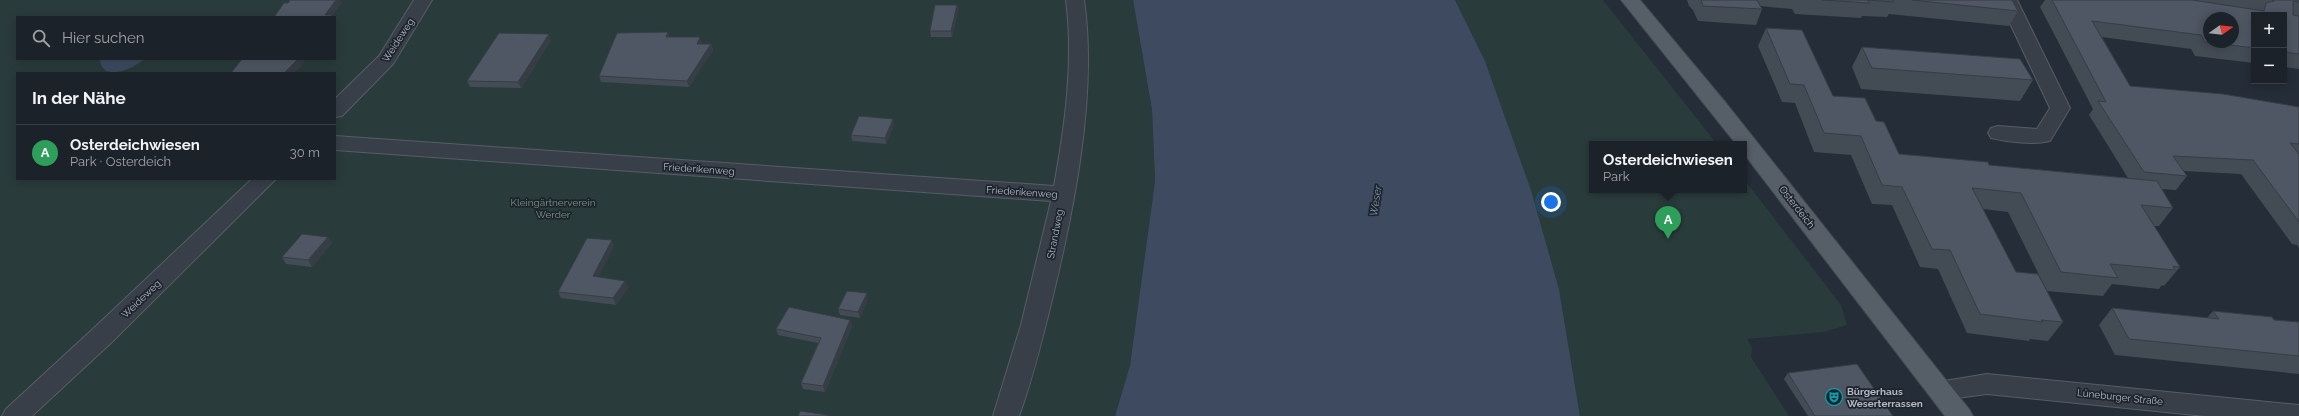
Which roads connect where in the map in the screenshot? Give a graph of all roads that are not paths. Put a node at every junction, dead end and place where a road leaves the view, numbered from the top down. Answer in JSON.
{"nodes":[{"id":1,"x":423,"y":0,"type":"edge"},
{"id":2,"x":1075,"y":0,"type":"edge"},
{"id":3,"x":1630,"y":0,"type":"edge"},
{"id":4,"x":2008,"y":0,"type":"edge"},
{"id":5,"x":336,"y":110,"type":"edge"},
{"id":6,"x":1998,"y":134,"type":"dead end"},
{"id":7,"x":1745,"y":141,"type":"edge"},
{"id":8,"x":336,"y":143,"type":"edge"},
{"id":9,"x":1747,"y":143,"type":"edge"},
{"id":10,"x":264,"y":180,"type":"edge"},
{"id":11,"x":1063,"y":194,"type":"junction"},
{"id":12,"x":1941,"y":390,"type":"junction"},
{"id":13,"x":2299,"y":415,"type":"edge"},
{"id":14,"x":15,"y":416,"type":"edge"},
{"id":15,"x":1006,"y":416,"type":"edge"},
{"id":16,"x":1960,"y":416,"type":"edge"}],
"edges":[{"from":1,"to":5,"type":"street","name":"Weideweg"},
{"from":2,"to":11,"type":"street","name":"Strandweg"},
{"from":3,"to":7,"type":"main road","name":"Osterdeich"},
{"from":4,"to":6,"type":"street"},
{"from":8,"to":11,"type":"street","name":"Friederikenweg"},
{"from":9,"to":12,"type":"main road","name":"Osterdeich"},
{"from":10,"to":14,"type":"street","name":"Weideweg"},
{"from":11,"to":15,"type":"street","name":"Strandweg"},
{"from":12,"to":13,"type":"street","name":"Lüneburger Straße"},
{"from":12,"to":16,"type":"main road","name":"Osterdeich"}]}
